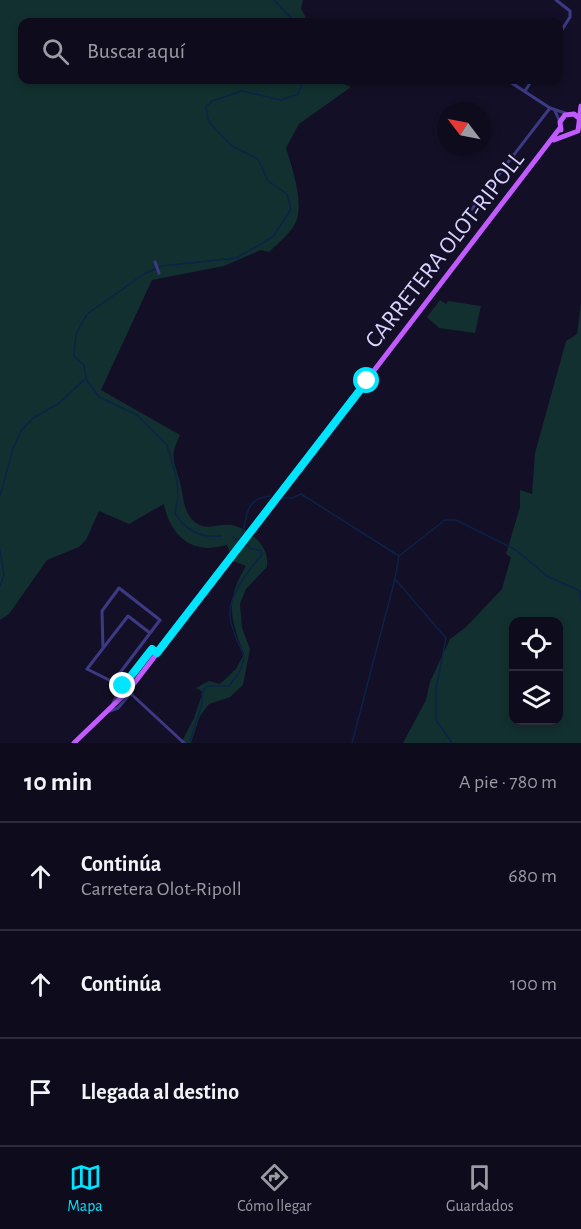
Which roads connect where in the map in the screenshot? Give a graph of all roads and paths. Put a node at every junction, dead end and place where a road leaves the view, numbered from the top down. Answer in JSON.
{"nodes":[{"id":1,"x":556,"y":0,"type":"edge"},
{"id":2,"x":563,"y":28,"type":"edge"},
{"id":3,"x":513,"y":84,"type":"edge"},
{"id":4,"x":530,"y":84,"type":"edge"},
{"id":5,"x":525,"y":92,"type":"junction"},
{"id":6,"x":581,"y":104,"type":"edge"},
{"id":7,"x":550,"y":108,"type":"junction"},
{"id":8,"x":555,"y":111,"type":"junction"},
{"id":9,"x":569,"y":114,"type":"junction"},
{"id":10,"x":580,"y":124,"type":"edge"},
{"id":11,"x":560,"y":125,"type":"junction"},
{"id":12,"x":566,"y":134,"type":"junction"},
{"id":13,"x":578,"y":134,"type":"edge"},
{"id":14,"x":551,"y":142,"type":"junction"},
{"id":15,"x":472,"y":209,"type":"dead end"},
{"id":16,"x":154,"y":262,"type":"dead end"},
{"id":17,"x":159,"y":273,"type":"dead end"},
{"id":18,"x":150,"y":633,"type":"junction"},
{"id":19,"x":103,"y":648,"type":"junction"},
{"id":20,"x":112,"y":682,"type":"junction"},
{"id":21,"x":126,"y":691,"type":"junction"},
{"id":22,"x":108,"y":711,"type":"junction"},
{"id":23,"x":183,"y":742,"type":"edge"},
{"id":24,"x":74,"y":743,"type":"edge"}],
"edges":[{"from":1,"to":2,"type":"street"},
{"from":3,"to":5,"type":"street"},
{"from":4,"to":5,"type":"street"},
{"from":5,"to":7,"type":"street"},
{"from":6,"to":9,"type":"main road"},
{"from":6,"to":10,"type":"main road"},
{"from":7,"to":8,"type":"street"},
{"from":7,"to":15,"type":"street"},
{"from":8,"to":9,"type":"street"},
{"from":8,"to":11,"type":"street"},
{"from":9,"to":10,"type":"main road"},
{"from":9,"to":11,"type":"main road","name":"CARRETERA OLOT-RIPOLL"},
{"from":10,"to":13,"type":"main road"},
{"from":11,"to":12,"type":"main road"},
{"from":11,"to":14,"type":"main road","name":"CARRETERA OLOT-RIPOLL"},
{"from":12,"to":13,"type":"main road"},
{"from":12,"to":14,"type":"main road","name":"CARRETERA OLOT-RIPOLL"},
{"from":14,"to":21,"type":"main road","name":"CARRETERA OLOT-RIPOLL"},
{"from":16,"to":17,"type":"street"},
{"from":18,"to":19,"type":"street"},
{"from":18,"to":19,"type":"street"},
{"from":18,"to":20,"type":"street"},
{"from":19,"to":20,"type":"street"},
{"from":20,"to":21,"type":"street"},
{"from":21,"to":22,"type":"main road","name":"CARRETERA OLOT-RIPOLL"},
{"from":21,"to":22,"type":"street"},
{"from":21,"to":23,"type":"street"},
{"from":22,"to":24,"type":"main road","name":"CARRETERA OLOT-RIPOLL"}]}
